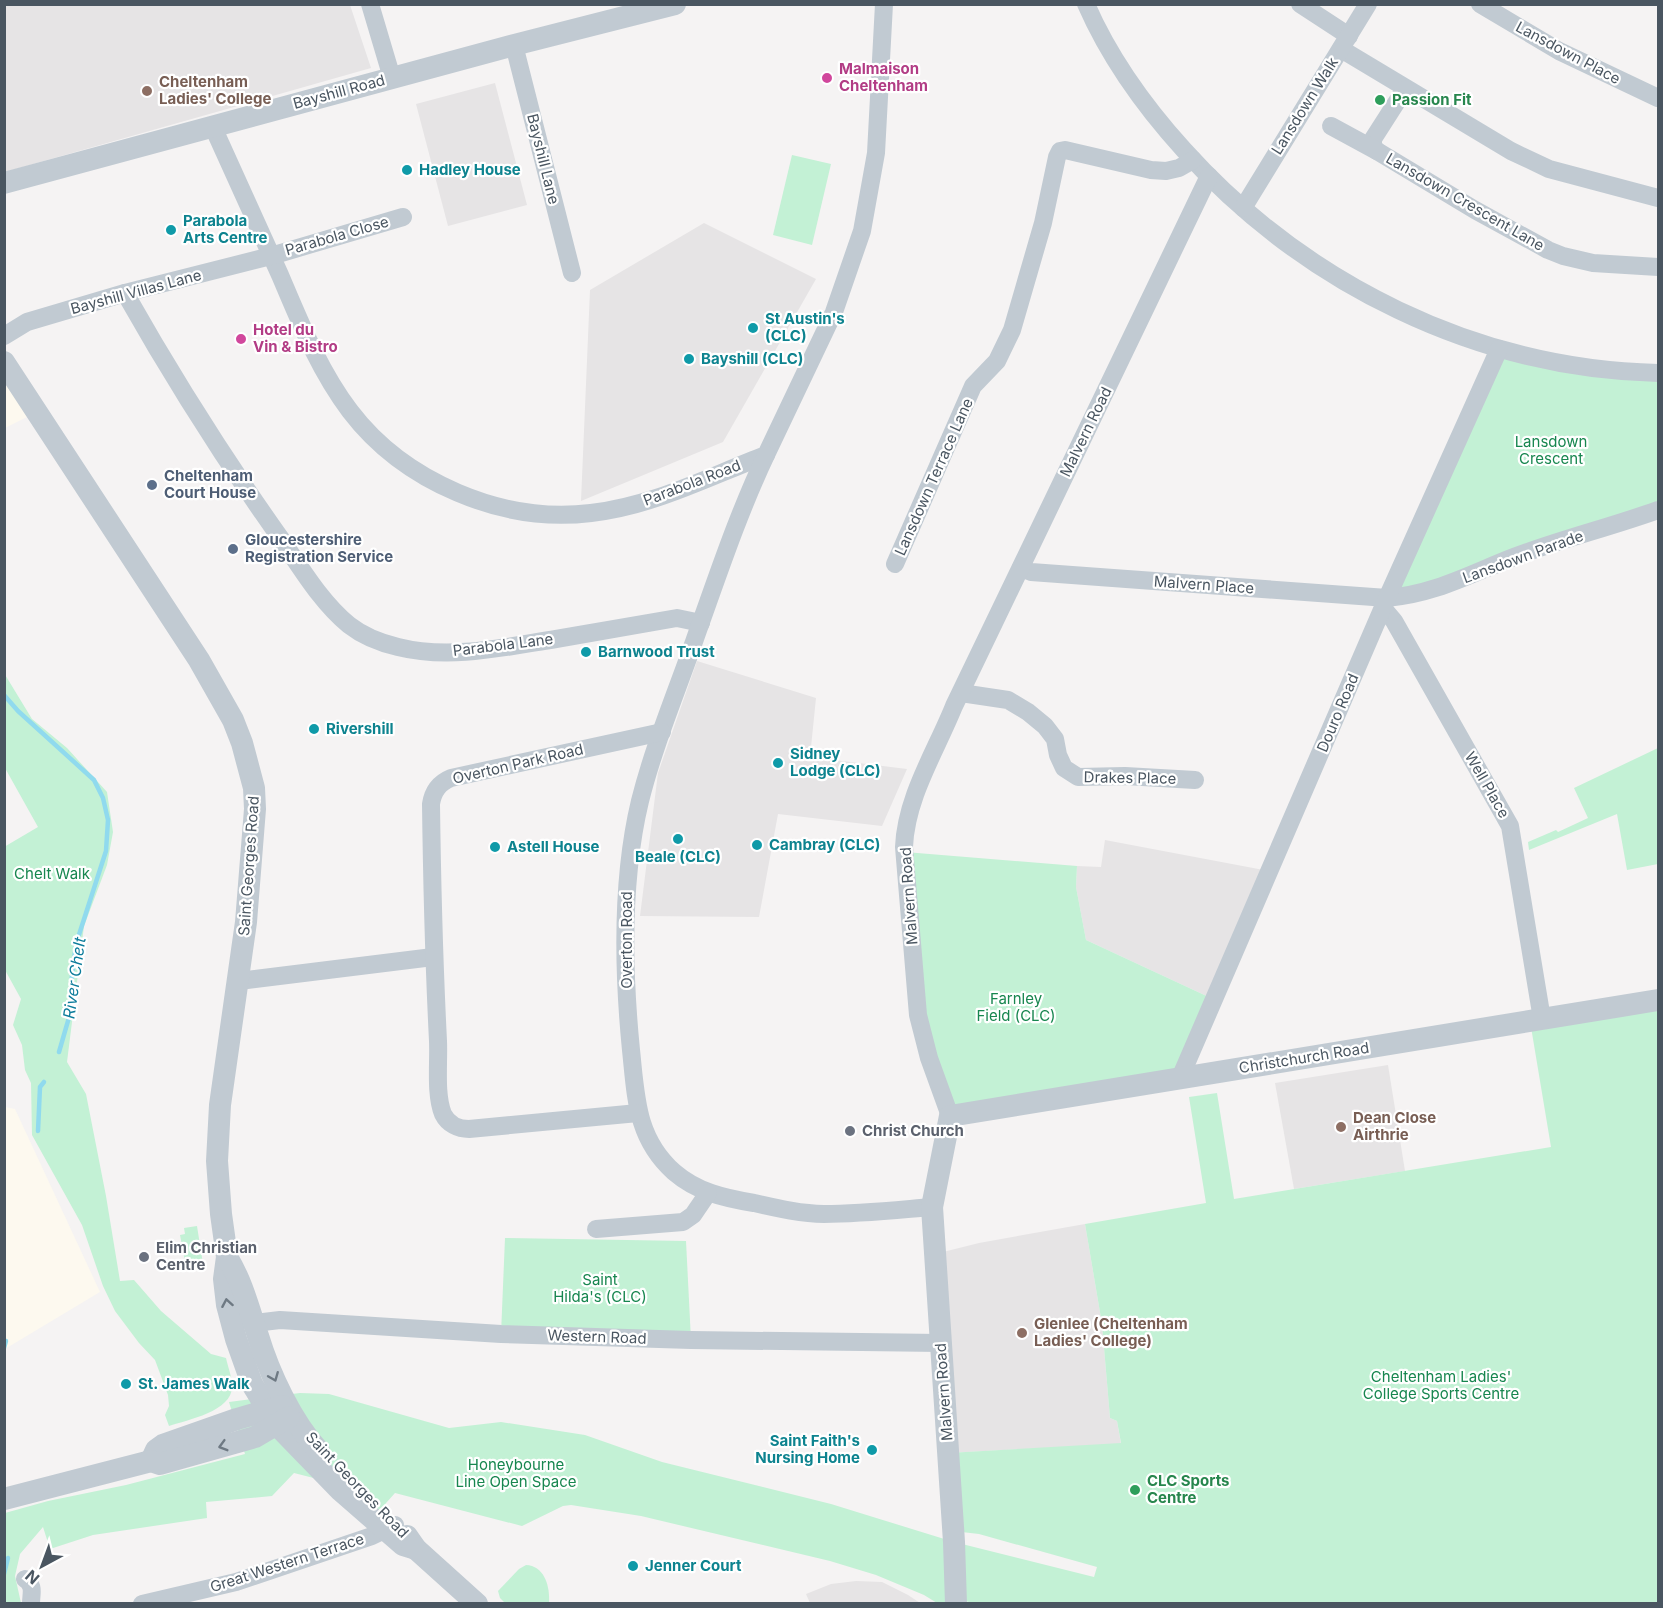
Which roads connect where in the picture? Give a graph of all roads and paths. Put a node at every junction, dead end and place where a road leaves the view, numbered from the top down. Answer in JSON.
{"nodes":[{"id":1,"x":370,"y":4,"type":"edge"},
{"id":2,"x":675,"y":4,"type":"edge"},
{"id":3,"x":884,"y":4,"type":"edge"},
{"id":4,"x":1086,"y":4,"type":"edge"},
{"id":5,"x":1300,"y":4,"type":"edge"},
{"id":6,"x":1368,"y":4,"type":"edge"},
{"id":7,"x":1480,"y":4,"type":"edge"},
{"id":8,"x":1345,"y":43,"type":"junction"},
{"id":9,"x":514,"y":45,"type":"junction"},
{"id":10,"x":392,"y":78,"type":"junction"},
{"id":11,"x":1405,"y":88,"type":"junction"},
{"id":12,"x":1659,"y":98,"type":"edge"},
{"id":13,"x":1331,"y":126,"type":"dead end"},
{"id":14,"x":213,"y":127,"type":"junction"},
{"id":15,"x":1377,"y":151,"type":"junction"},
{"id":16,"x":1193,"y":160,"type":"junction"},
{"id":17,"x":1209,"y":176,"type":"junction"},
{"id":18,"x":4,"y":183,"type":"edge"},
{"id":19,"x":1659,"y":198,"type":"edge"},
{"id":20,"x":1243,"y":208,"type":"junction"},
{"id":21,"x":403,"y":218,"type":"dead end"},
{"id":22,"x":271,"y":256,"type":"junction"},
{"id":23,"x":1659,"y":267,"type":"edge"},
{"id":24,"x":572,"y":273,"type":"dead end"},
{"id":25,"x":125,"y":293,"type":"junction"},
{"id":26,"x":4,"y":336,"type":"edge"},
{"id":27,"x":1499,"y":349,"type":"junction"},
{"id":28,"x":4,"y":362,"type":"edge"},
{"id":29,"x":1659,"y":373,"type":"edge"},
{"id":30,"x":766,"y":455,"type":"junction"},
{"id":31,"x":1659,"y":510,"type":"edge"},
{"id":32,"x":895,"y":564,"type":"dead end"},
{"id":33,"x":1021,"y":568,"type":"junction"},
{"id":34,"x":1385,"y":603,"type":"junction"},
{"id":35,"x":701,"y":623,"type":"junction"},
{"id":36,"x":961,"y":693,"type":"junction"},
{"id":37,"x":662,"y":732,"type":"junction"},
{"id":38,"x":1195,"y":780,"type":"dead end"},
{"id":39,"x":433,"y":957,"type":"junction"},
{"id":40,"x":239,"y":981,"type":"junction"},
{"id":41,"x":1659,"y":1000,"type":"edge"},
{"id":42,"x":1542,"y":1019,"type":"junction"},
{"id":43,"x":1180,"y":1078,"type":"junction"},
{"id":44,"x":638,"y":1113,"type":"junction"},
{"id":45,"x":950,"y":1116,"type":"junction"},
{"id":46,"x":708,"y":1193,"type":"junction"},
{"id":47,"x":932,"y":1207,"type":"junction"},
{"id":48,"x":596,"y":1229,"type":"dead end"},
{"id":49,"x":250,"y":1336,"type":"junction"},
{"id":50,"x":941,"y":1343,"type":"junction"},
{"id":51,"x":281,"y":1414,"type":"junction"},
{"id":52,"x":5,"y":1499,"type":"edge"},
{"id":53,"x":391,"y":1528,"type":"junction"},
{"id":54,"x":25,"y":1579,"type":"dead end"},
{"id":55,"x":956,"y":1598,"type":"edge"},
{"id":56,"x":30,"y":1604,"type":"edge"},
{"id":57,"x":142,"y":1604,"type":"edge"},
{"id":58,"x":477,"y":1604,"type":"edge"}],
"edges":[{"from":1,"to":10,"type":"street"},
{"from":2,"to":9,"type":"street","name":"Bayshill Road"},
{"from":3,"to":30,"type":"street"},
{"from":4,"to":16,"type":"street"},
{"from":5,"to":8,"type":"street"},
{"from":6,"to":8,"type":"street","name":"Lansdown Walk"},
{"from":7,"to":12,"type":"street","name":"Lansdown Place"},
{"from":8,"to":11,"type":"street"},
{"from":8,"to":20,"type":"street","name":"Lansdown Walk"},
{"from":9,"to":10,"type":"street","name":"Bayshill Road"},
{"from":9,"to":24,"type":"street","name":"Bayshill Lane"},
{"from":10,"to":14,"type":"street","name":"Bayshill Road"},
{"from":11,"to":15,"type":"street","name":"Lansdown Crescent Lane"},
{"from":11,"to":19,"type":"street"},
{"from":13,"to":15,"type":"street","name":"Lansdown Crescent Lane"},
{"from":14,"to":18,"type":"street","name":"Bayshill Road"},
{"from":14,"to":22,"type":"street","name":"Parabola Road"},
{"from":15,"to":23,"type":"street","name":"Lansdown Crescent Lane"},
{"from":16,"to":17,"type":"street"},
{"from":16,"to":32,"type":"street","name":"Lansdown Terrace Lane"},
{"from":17,"to":20,"type":"street"},
{"from":17,"to":33,"type":"street","name":"Malvern Road"},
{"from":20,"to":27,"type":"street"},
{"from":21,"to":22,"type":"street","name":"Parabola Close"},
{"from":22,"to":25,"type":"street","name":"Bayshill Villas Lane"},
{"from":22,"to":30,"type":"street","name":"Parabola Road"},
{"from":25,"to":26,"type":"street","name":"Bayshill Villas Lane"},
{"from":25,"to":35,"type":"street","name":"Parabola Lane"},
{"from":27,"to":29,"type":"street"},
{"from":27,"to":34,"type":"street","name":"Douro Road"},
{"from":28,"to":40,"type":"street","name":"Saint Georges Road"},
{"from":30,"to":35,"type":"street","name":"Overton Road"},
{"from":31,"to":34,"type":"street","name":"Lansdown Parade"},
{"from":33,"to":34,"type":"street","name":"Malvern Place"},
{"from":33,"to":36,"type":"street","name":"Malvern Road"},
{"from":34,"to":42,"type":"street","name":"Well Place"},
{"from":34,"to":43,"type":"street","name":"Douro Road"},
{"from":35,"to":37,"type":"street","name":"Overton Road"},
{"from":36,"to":38,"type":"street","name":"Drakes Place"},
{"from":36,"to":45,"type":"street","name":"Malvern Road"},
{"from":37,"to":39,"type":"street","name":"Overton Park Road"},
{"from":37,"to":44,"type":"street","name":"Overton Road"},
{"from":39,"to":40,"type":"street"},
{"from":39,"to":44,"type":"street","name":"Overton Park Road"},
{"from":40,"to":49,"type":"street","name":"Saint Georges Road"},
{"from":41,"to":42,"type":"street","name":"Christchurch Road"},
{"from":42,"to":43,"type":"street","name":"Christchurch Road"},
{"from":43,"to":45,"type":"street","name":"Christchurch Road"},
{"from":44,"to":46,"type":"street","name":"Overton Road"},
{"from":45,"to":47,"type":"street","name":"Malvern Road"},
{"from":46,"to":47,"type":"street","name":"Overton Road"},
{"from":46,"to":48,"type":"street"},
{"from":47,"to":50,"type":"street","name":"Malvern Road"},
{"from":49,"to":50,"type":"street","name":"Western Road"},
{"from":49,"to":51,"type":"street","name":"Saint Georges Road"},
{"from":50,"to":55,"type":"street","name":"Malvern Road"},
{"from":51,"to":52,"type":"street"},
{"from":51,"to":53,"type":"street","name":"Saint Georges Road"},
{"from":53,"to":57,"type":"street","name":"Great Western Terrace"},
{"from":53,"to":58,"type":"street","name":"Saint Georges Road"},
{"from":54,"to":56,"type":"street"}]}
